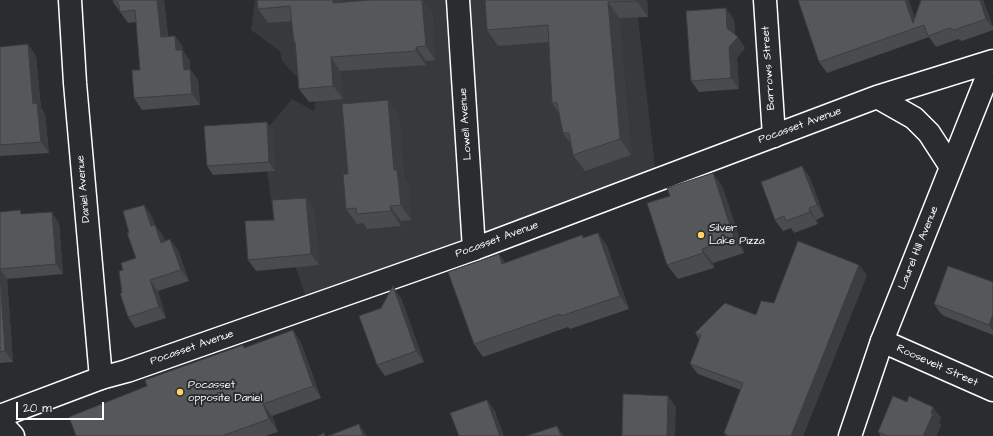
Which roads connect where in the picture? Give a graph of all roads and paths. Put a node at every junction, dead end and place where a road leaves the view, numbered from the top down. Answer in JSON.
{"nodes":[{"id":1,"x":70,"y":0,"type":"edge"},
{"id":2,"x":458,"y":0,"type":"edge"},
{"id":3,"x":765,"y":0,"type":"edge"},
{"id":4,"x":993,"y":62,"type":"edge"},
{"id":5,"x":877,"y":97,"type":"junction"},
{"id":6,"x":774,"y":136,"type":"junction"},
{"id":7,"x":951,"y":167,"type":"junction"},
{"id":8,"x":474,"y":249,"type":"junction"},
{"id":9,"x":882,"y":341,"type":"junction"},
{"id":10,"x":101,"y":378,"type":"junction"},
{"id":11,"x":993,"y":390,"type":"edge"},
{"id":12,"x":0,"y":416,"type":"edge"},
{"id":13,"x":0,"y":422,"type":"edge"},
{"id":14,"x":12,"y":436,"type":"edge"},
{"id":15,"x":850,"y":436,"type":"edge"}],
"edges":[{"from":1,"to":10,"type":"street","name":"Daniel Avenue"},
{"from":2,"to":8,"type":"street","name":"Lowell Avenue"},
{"from":3,"to":6,"type":"street","name":"Barrows Street"},
{"from":4,"to":5,"type":"street","name":"Pocasset Avenue"},
{"from":4,"to":7,"type":"street","name":"Laurel Hill Avenue"},
{"from":5,"to":6,"type":"street","name":"Pocasset Avenue"},
{"from":5,"to":7,"type":"street"},
{"from":6,"to":8,"type":"street","name":"Pocasset Avenue"},
{"from":7,"to":9,"type":"street","name":"Laurel Hill Avenue"},
{"from":8,"to":10,"type":"street","name":"Pocasset Avenue"},
{"from":9,"to":11,"type":"street","name":"Roosevelt Street"},
{"from":9,"to":15,"type":"street","name":"Laurel Hill Avenue"},
{"from":10,"to":12,"type":"street","name":"Pocasset Avenue"},
{"from":13,"to":14,"type":"street"}]}
